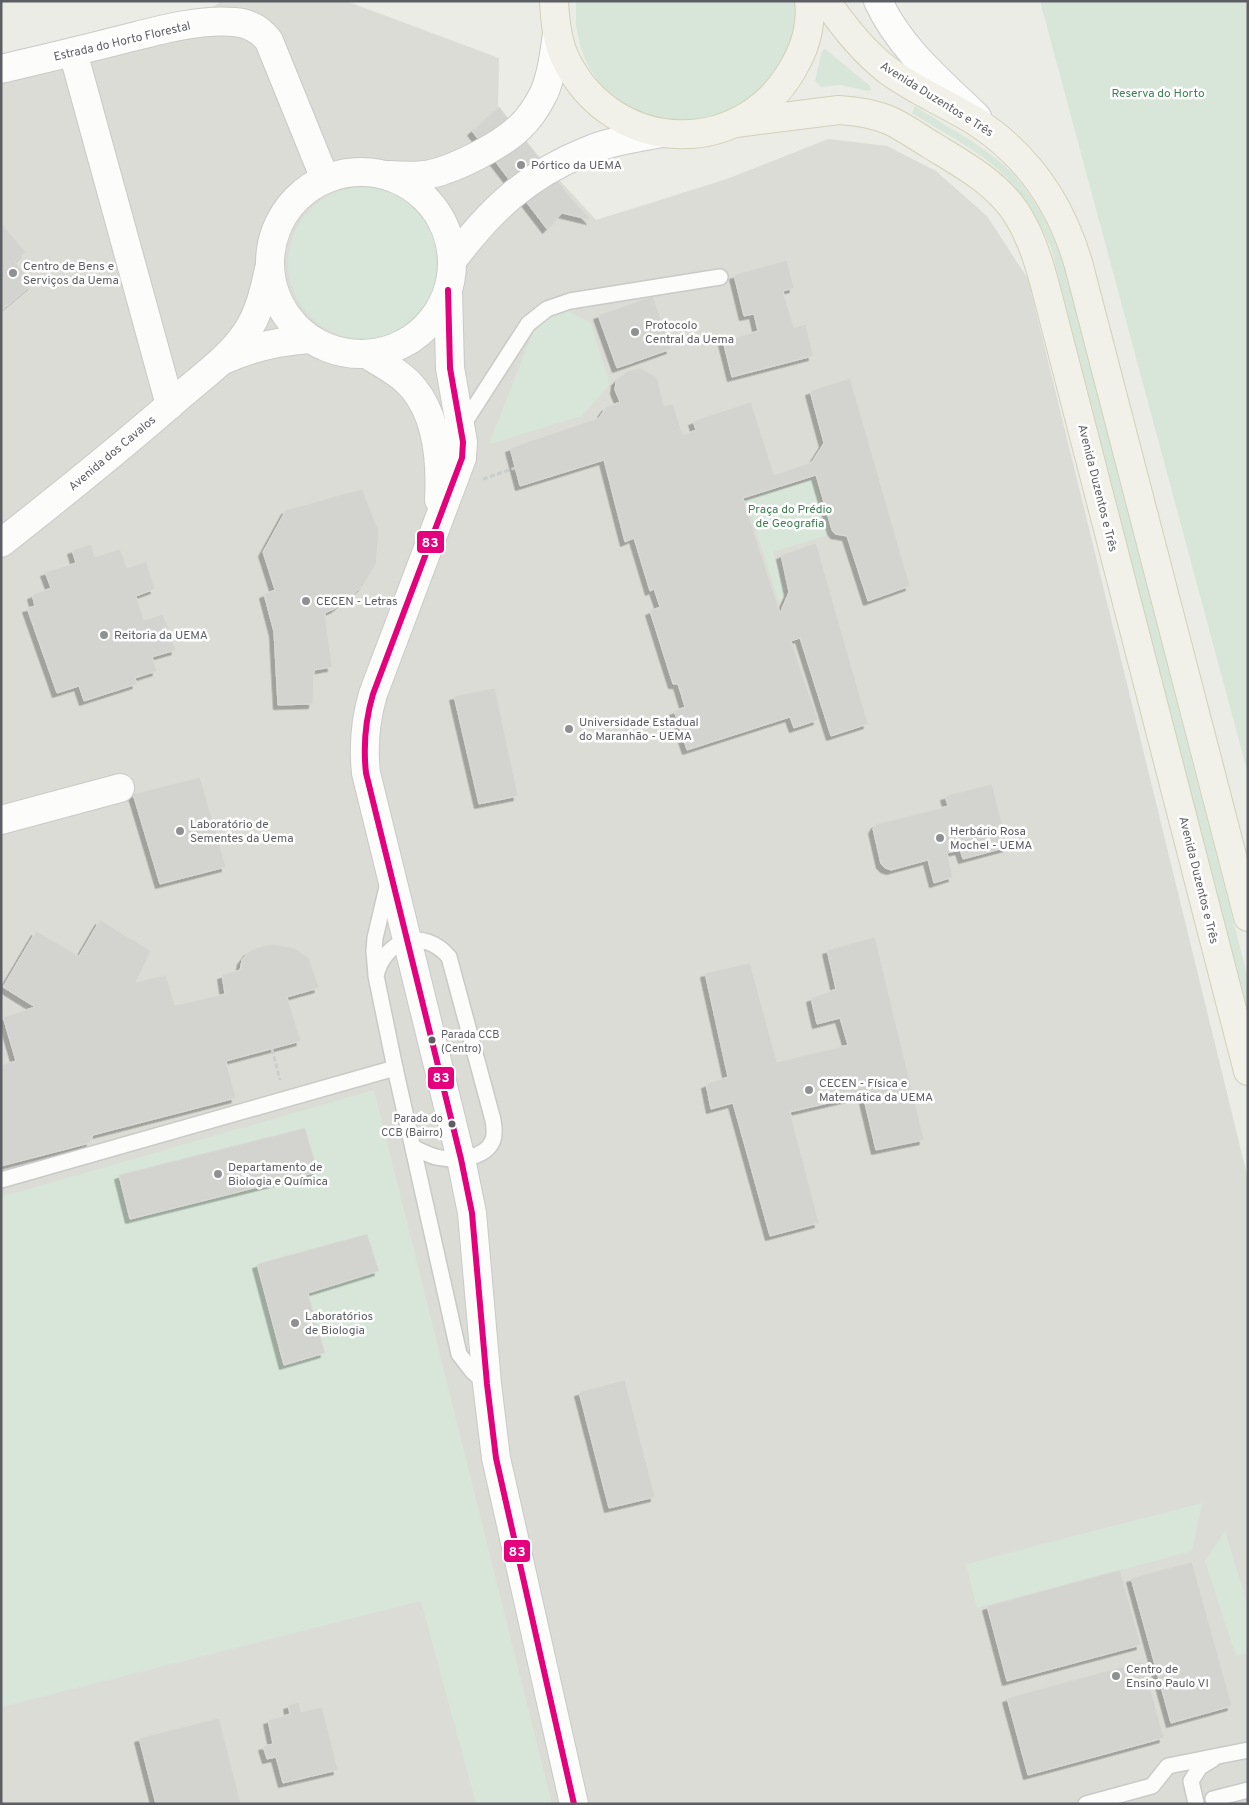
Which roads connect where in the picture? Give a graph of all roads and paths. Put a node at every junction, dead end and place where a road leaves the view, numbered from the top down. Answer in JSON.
{"nodes":[{"id":1,"x":553,"y":1,"type":"edge"},
{"id":2,"x":809,"y":1,"type":"edge"},
{"id":3,"x":826,"y":1,"type":"edge"},
{"id":4,"x":878,"y":1,"type":"edge"},
{"id":5,"x":557,"y":34,"type":"junction"},
{"id":6,"x":74,"y":52,"type":"junction"},
{"id":7,"x":1,"y":69,"type":"edge"},
{"id":8,"x":736,"y":123,"type":"junction"},
{"id":9,"x":662,"y":133,"type":"junction"},
{"id":10,"x":1000,"y":139,"type":"junction"},
{"id":11,"x":384,"y":174,"type":"junction"},
{"id":12,"x":325,"y":179,"type":"junction"},
{"id":13,"x":452,"y":261,"type":"junction"},
{"id":14,"x":270,"y":266,"type":"junction"},
{"id":15,"x":720,"y":277,"type":"dead end"},
{"id":16,"x":448,"y":290,"type":"junction"},
{"id":17,"x":310,"y":339,"type":"junction"},
{"id":18,"x":368,"y":355,"type":"junction"},
{"id":19,"x":220,"y":362,"type":"junction"},
{"id":20,"x":170,"y":405,"type":"junction"},
{"id":21,"x":461,"y":428,"type":"junction"},
{"id":22,"x":438,"y":523,"type":"junction"},
{"id":23,"x":1,"y":543,"type":"edge"},
{"id":24,"x":120,"y":788,"type":"dead end"},
{"id":25,"x":1,"y":820,"type":"edge"},
{"id":26,"x":390,"y":872,"type":"junction"},
{"id":27,"x":1248,"y":917,"type":"edge"},
{"id":28,"x":407,"y":940,"type":"junction"},
{"id":29,"x":376,"y":976,"type":"junction"},
{"id":30,"x":272,"y":1049,"type":"dead end"},
{"id":31,"x":395,"y":1068,"type":"junction"},
{"id":32,"x":1248,"y":1071,"type":"edge"},
{"id":33,"x":285,"y":1099,"type":"junction"},
{"id":34,"x":414,"y":1148,"type":"junction"},
{"id":35,"x":461,"y":1159,"type":"junction"},
{"id":36,"x":1,"y":1180,"type":"edge"},
{"id":37,"x":487,"y":1384,"type":"junction"},
{"id":38,"x":1248,"y":1750,"type":"edge"},
{"id":39,"x":1218,"y":1756,"type":"junction"},
{"id":40,"x":1248,"y":1790,"type":"edge"},
{"id":41,"x":1214,"y":1801,"type":"edge"},
{"id":42,"x":1194,"y":1803,"type":"edge"},
{"id":43,"x":574,"y":1804,"type":"edge"},
{"id":44,"x":1086,"y":1804,"type":"edge"}],
"edges":[{"from":1,"to":5,"type":"main road"},
{"from":2,"to":8,"type":"main road"},
{"from":3,"to":10,"type":"main road","name":"Avenida Duzentos e Três"},
{"from":4,"to":10,"type":"street"},
{"from":5,"to":9,"type":"main road"},
{"from":5,"to":11,"type":"street"},
{"from":6,"to":7,"type":"street","name":"Estrada do Horto Florestal"},
{"from":6,"to":12,"type":"street","name":"Estrada do Horto Florestal"},
{"from":6,"to":20,"type":"street"},
{"from":8,"to":9,"type":"main road"},
{"from":8,"to":32,"type":"main road","name":"Avenida Duzentos e Três"},
{"from":9,"to":13,"type":"street"},
{"from":10,"to":27,"type":"main road","name":"Avenida Duzentos e Três"},
{"from":11,"to":12,"type":"street"},
{"from":11,"to":13,"type":"street"},
{"from":12,"to":14,"type":"street"},
{"from":13,"to":16,"type":"street"},
{"from":14,"to":17,"type":"street"},
{"from":14,"to":19,"type":"street","name":"Avenida dos Cavalos"},
{"from":15,"to":21,"type":"lane"},
{"from":16,"to":18,"type":"street"},
{"from":16,"to":21,"type":"street"},
{"from":17,"to":18,"type":"street"},
{"from":17,"to":19,"type":"street","name":"Avenida dos Cavalos"},
{"from":18,"to":22,"type":"street"},
{"from":19,"to":20,"type":"street","name":"Avenida dos Cavalos"},
{"from":20,"to":23,"type":"street","name":"Avenida dos Cavalos"},
{"from":21,"to":22,"type":"street"},
{"from":22,"to":26,"type":"street"},
{"from":24,"to":25,"type":"street"},
{"from":26,"to":28,"type":"street"},
{"from":26,"to":29,"type":"lane"},
{"from":28,"to":29,"type":"lane"},
{"from":28,"to":35,"type":"street"},
{"from":28,"to":35,"type":"lane"},
{"from":29,"to":31,"type":"lane"},
{"from":30,"to":33,"type":"path"},
{"from":31,"to":33,"type":"lane"},
{"from":31,"to":34,"type":"lane"},
{"from":33,"to":36,"type":"lane"},
{"from":34,"to":35,"type":"lane"},
{"from":34,"to":37,"type":"lane"},
{"from":35,"to":37,"type":"street"},
{"from":37,"to":43,"type":"street"},
{"from":38,"to":39,"type":"lane"},
{"from":39,"to":42,"type":"lane"},
{"from":39,"to":44,"type":"lane"},
{"from":40,"to":41,"type":"lane"},
{"from":41,"to":42,"type":"lane"}]}
